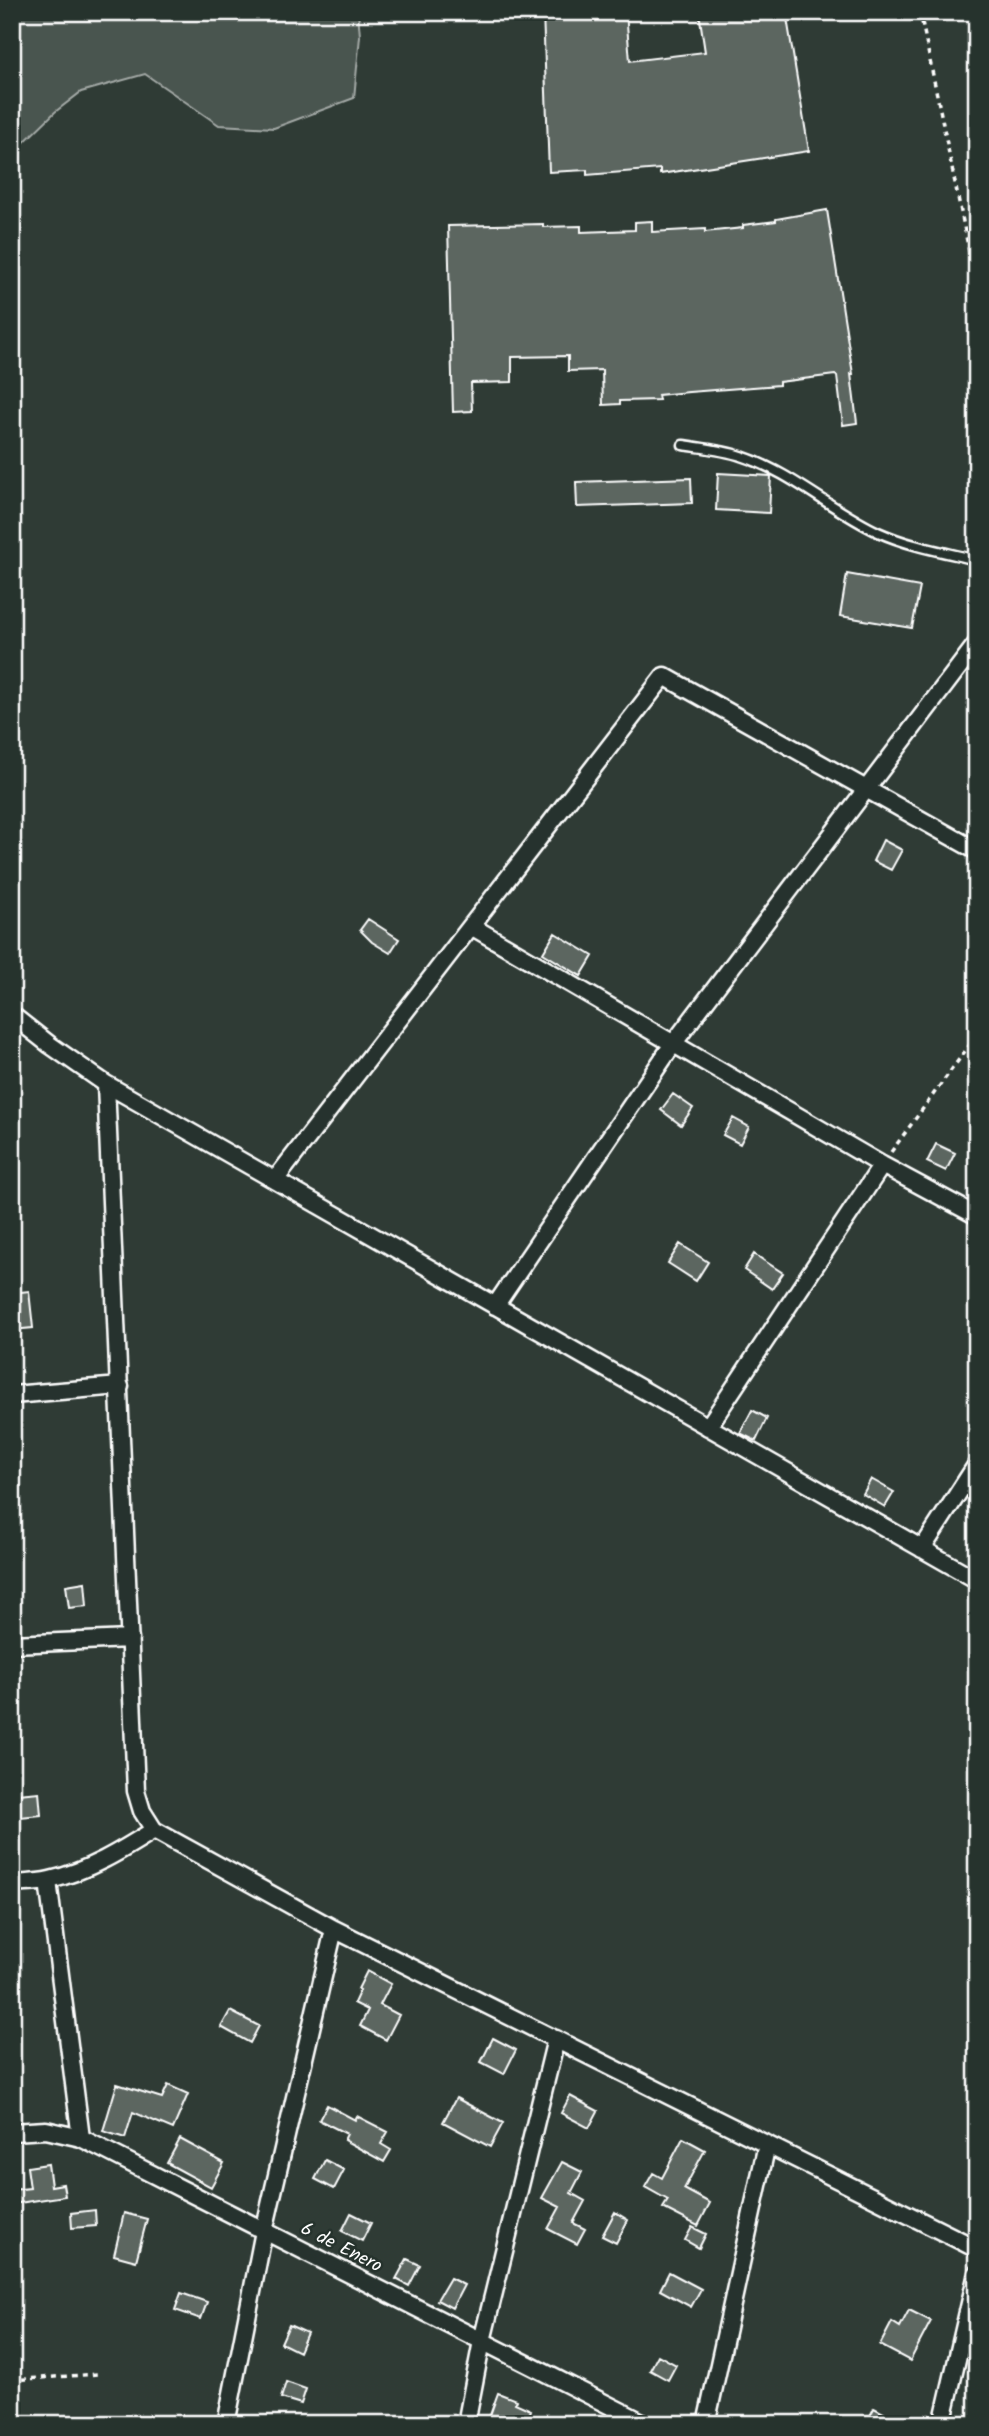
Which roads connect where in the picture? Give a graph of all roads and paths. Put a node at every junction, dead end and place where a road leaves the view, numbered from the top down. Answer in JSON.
{"nodes":[{"id":1,"x":920,"y":12,"type":"edge"},
{"id":2,"x":977,"y":290,"type":"edge"},
{"id":3,"x":683,"y":445,"type":"dead end"},
{"id":4,"x":977,"y":560,"type":"edge"},
{"id":5,"x":977,"y":643,"type":"edge"},
{"id":6,"x":865,"y":789,"type":"junction"},
{"id":7,"x":977,"y":851,"type":"edge"},
{"id":8,"x":471,"y":926,"type":"junction"},
{"id":9,"x":12,"y":1015,"type":"edge"},
{"id":10,"x":977,"y":1035,"type":"edge"},
{"id":11,"x":674,"y":1044,"type":"junction"},
{"id":12,"x":106,"y":1084,"type":"junction"},
{"id":13,"x":882,"y":1165,"type":"junction"},
{"id":14,"x":275,"y":1180,"type":"junction"},
{"id":15,"x":977,"y":1216,"type":"edge"},
{"id":16,"x":495,"y":1306,"type":"junction"},
{"id":17,"x":120,"y":1386,"type":"junction"},
{"id":18,"x":12,"y":1395,"type":"edge"},
{"id":19,"x":708,"y":1427,"type":"junction"},
{"id":20,"x":977,"y":1464,"type":"edge"},
{"id":21,"x":922,"y":1549,"type":"junction"},
{"id":22,"x":977,"y":1580,"type":"edge"},
{"id":23,"x":130,"y":1639,"type":"junction"},
{"id":24,"x":12,"y":1644,"type":"edge"},
{"id":25,"x":154,"y":1830,"type":"junction"},
{"id":26,"x":48,"y":1881,"type":"junction"},
{"id":27,"x":12,"y":1884,"type":"edge"},
{"id":28,"x":334,"y":1929,"type":"junction"},
{"id":29,"x":555,"y":2039,"type":"junction"},
{"id":30,"x":12,"y":2132,"type":"edge"},
{"id":31,"x":82,"y":2138,"type":"junction"},
{"id":32,"x":767,"y":2144,"type":"junction"},
{"id":33,"x":264,"y":2231,"type":"junction"},
{"id":34,"x":977,"y":2249,"type":"edge"},
{"id":35,"x":977,"y":2273,"type":"edge"},
{"id":36,"x":482,"y":2341,"type":"junction"},
{"id":37,"x":98,"y":2374,"type":"dead end"},
{"id":38,"x":12,"y":2380,"type":"edge"},
{"id":39,"x":226,"y":2424,"type":"edge"},
{"id":40,"x":466,"y":2424,"type":"edge"},
{"id":41,"x":646,"y":2424,"type":"edge"},
{"id":42,"x":706,"y":2424,"type":"edge"},
{"id":43,"x":943,"y":2424,"type":"edge"}],
"edges":[{"from":1,"to":2,"type":"path"},
{"from":3,"to":4,"type":"lane"},
{"from":5,"to":6,"type":"street"},
{"from":6,"to":7,"type":"street"},
{"from":6,"to":8,"type":"street"},
{"from":6,"to":11,"type":"street"},
{"from":8,"to":11,"type":"street"},
{"from":8,"to":14,"type":"street"},
{"from":9,"to":12,"type":"street"},
{"from":10,"to":13,"type":"path"},
{"from":11,"to":13,"type":"street"},
{"from":11,"to":16,"type":"street"},
{"from":12,"to":14,"type":"street"},
{"from":12,"to":17,"type":"street"},
{"from":13,"to":15,"type":"street"},
{"from":13,"to":19,"type":"street"},
{"from":14,"to":16,"type":"street"},
{"from":16,"to":19,"type":"street"},
{"from":17,"to":18,"type":"street"},
{"from":17,"to":23,"type":"street"},
{"from":19,"to":21,"type":"street"},
{"from":20,"to":21,"type":"street"},
{"from":21,"to":22,"type":"street"},
{"from":23,"to":24,"type":"street"},
{"from":23,"to":25,"type":"street"},
{"from":25,"to":26,"type":"street"},
{"from":25,"to":28,"type":"street"},
{"from":26,"to":27,"type":"street"},
{"from":26,"to":31,"type":"street"},
{"from":28,"to":29,"type":"street"},
{"from":28,"to":33,"type":"street"},
{"from":29,"to":32,"type":"street"},
{"from":29,"to":36,"type":"street"},
{"from":30,"to":31,"type":"street","name":"6 de Enero"},
{"from":31,"to":33,"type":"street","name":"6 de Enero"},
{"from":32,"to":34,"type":"street"},
{"from":32,"to":42,"type":"street"},
{"from":33,"to":36,"type":"street","name":"6 de Enero"},
{"from":33,"to":39,"type":"street"},
{"from":35,"to":43,"type":"street"},
{"from":36,"to":40,"type":"street"},
{"from":36,"to":41,"type":"street","name":"6 de Enero"},
{"from":37,"to":38,"type":"path"}]}
